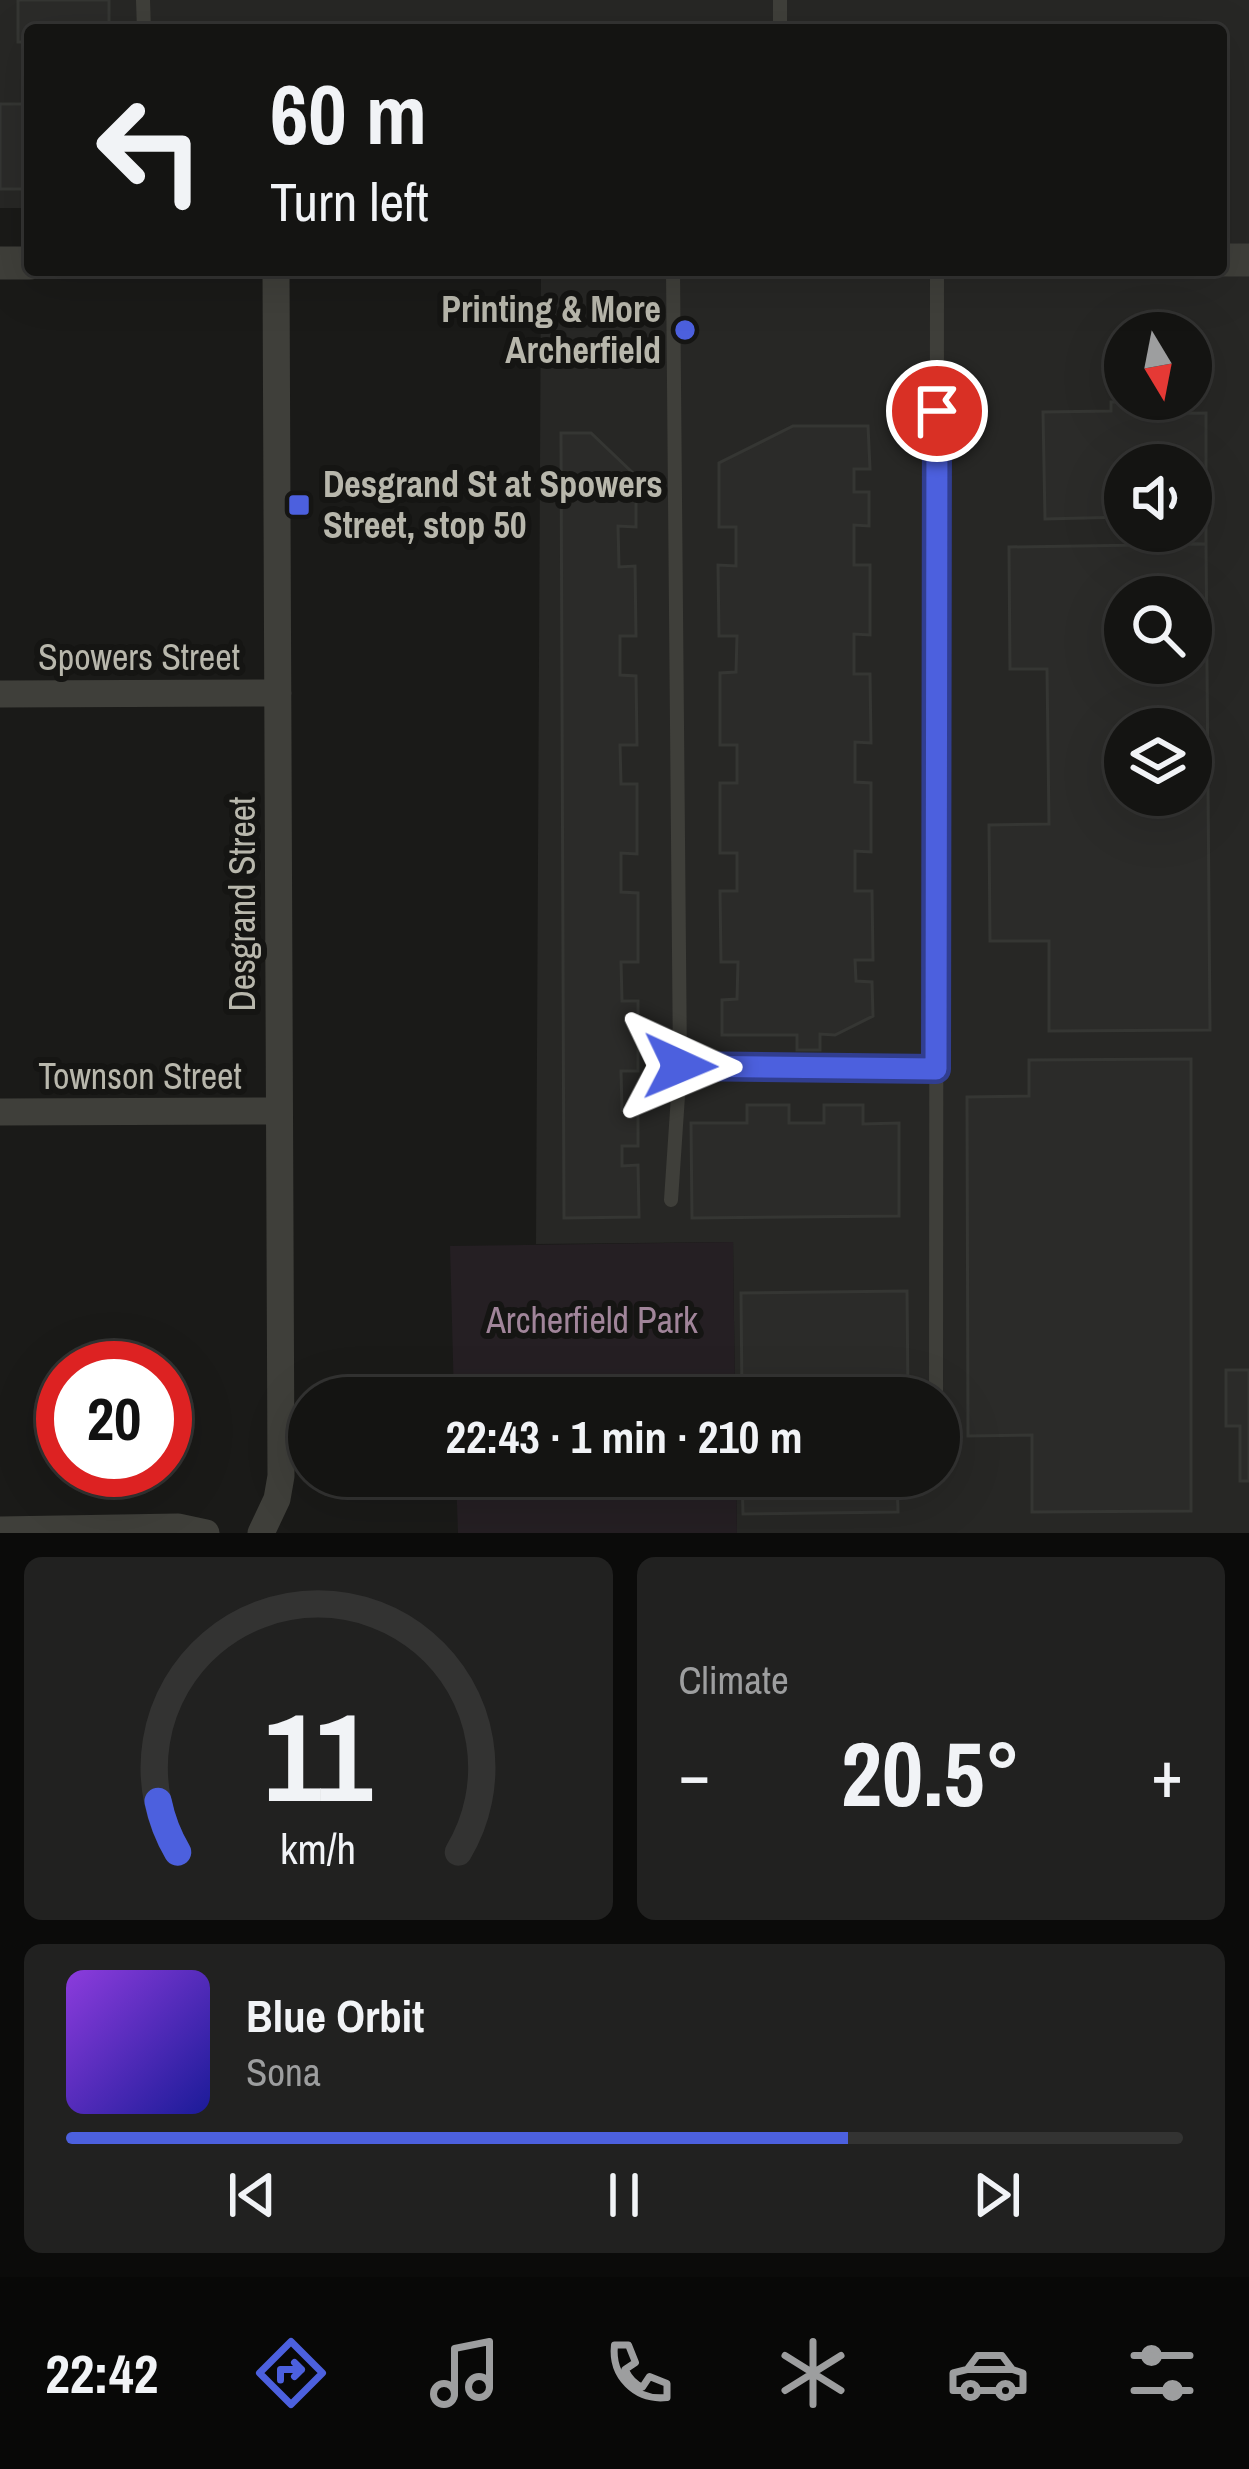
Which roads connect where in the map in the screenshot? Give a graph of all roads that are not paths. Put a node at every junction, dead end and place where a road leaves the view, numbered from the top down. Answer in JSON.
{"nodes":[{"id":1,"x":276,"y":276,"type":"edge"},
{"id":2,"x":673,"y":276,"type":"edge"},
{"id":3,"x":937,"y":276,"type":"edge"},
{"id":4,"x":278,"y":693,"type":"junction"},
{"id":5,"x":0,"y":694,"type":"edge"},
{"id":6,"x":680,"y":1066,"type":"junction"},
{"id":7,"x":936,"y":1069,"type":"junction"},
{"id":8,"x":0,"y":1112,"type":"edge"},
{"id":9,"x":279,"y":1112,"type":"junction"},
{"id":10,"x":671,"y":1200,"type":"dead end"},
{"id":11,"x":936,"y":1377,"type":"edge"},
{"id":12,"x":0,"y":1530,"type":"edge"},
{"id":13,"x":206,"y":1533,"type":"edge"},
{"id":14,"x":261,"y":1533,"type":"edge"}],
"edges":[{"from":1,"to":4,"type":"street","name":"Desgrand Street"},
{"from":2,"to":6,"type":"lane"},
{"from":3,"to":7,"type":"lane"},
{"from":4,"to":5,"type":"street","name":"Spowers Street"},
{"from":4,"to":9,"type":"street","name":"Desgrand Street"},
{"from":6,"to":7,"type":"lane"},
{"from":6,"to":10,"type":"lane"},
{"from":7,"to":11,"type":"lane"},
{"from":8,"to":9,"type":"street","name":"Townson Street"},
{"from":9,"to":14,"type":"street","name":"Desgrand Street"},
{"from":12,"to":13,"type":"street"}]}
